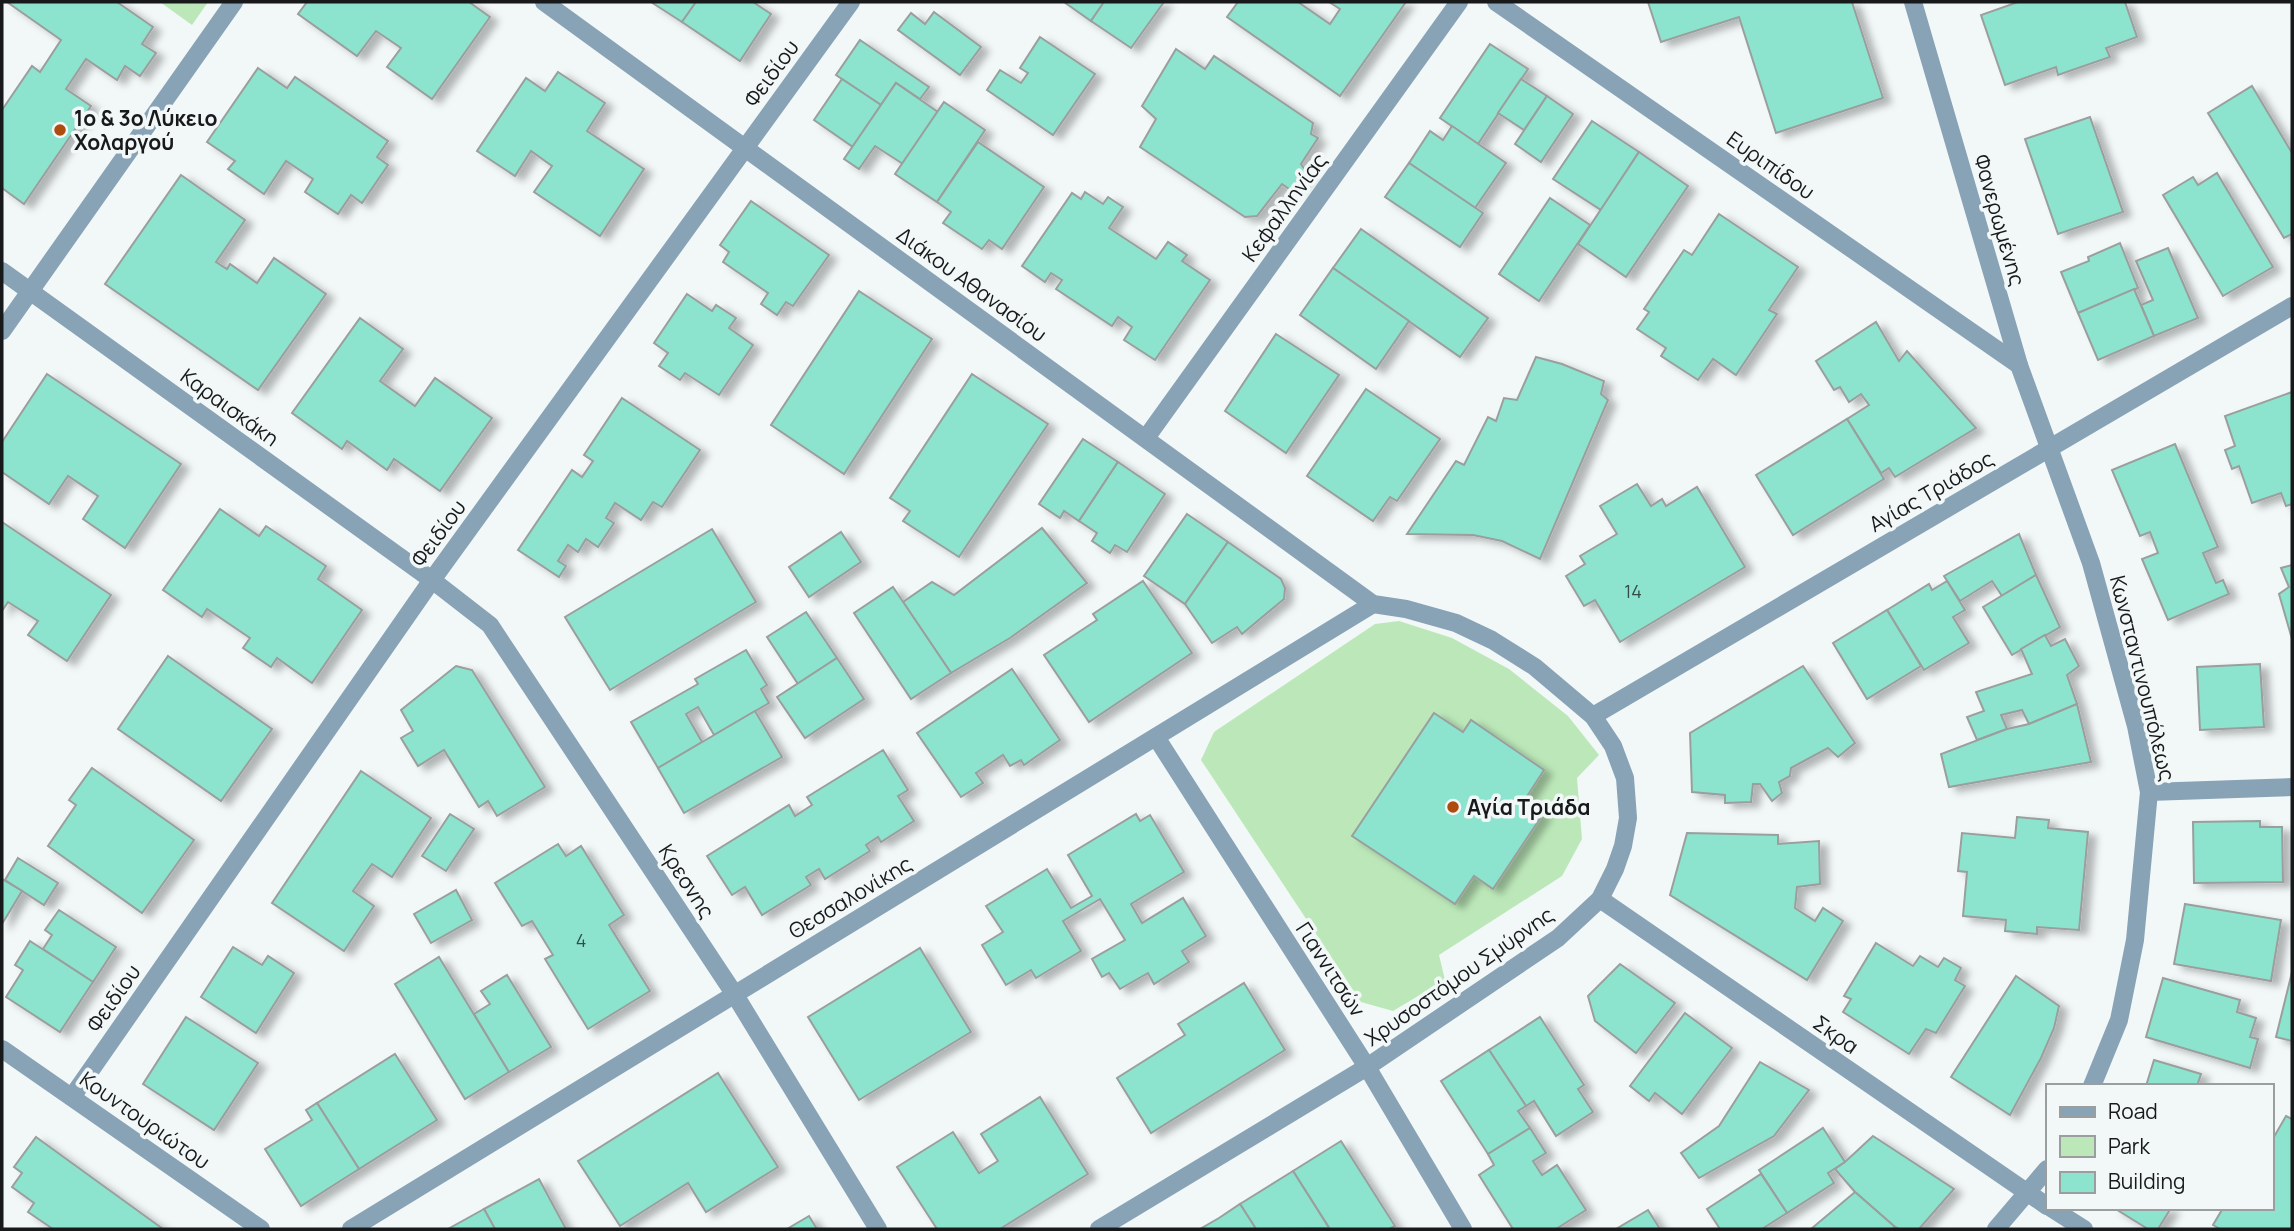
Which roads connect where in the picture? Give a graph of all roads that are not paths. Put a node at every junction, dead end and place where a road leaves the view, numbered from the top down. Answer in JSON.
{"nodes":[{"id":1,"x":234,"y":2,"type":"edge"},
{"id":2,"x":544,"y":2,"type":"edge"},
{"id":3,"x":850,"y":2,"type":"edge"},
{"id":4,"x":1459,"y":2,"type":"edge"},
{"id":5,"x":1496,"y":2,"type":"edge"},
{"id":6,"x":1913,"y":2,"type":"edge"},
{"id":7,"x":745,"y":147,"type":"junction"},
{"id":8,"x":2,"y":271,"type":"edge"},
{"id":9,"x":30,"y":291,"type":"junction"},
{"id":10,"x":2292,"y":306,"type":"edge"},
{"id":11,"x":2,"y":331,"type":"edge"},
{"id":12,"x":2019,"y":365,"type":"junction"},
{"id":13,"x":1146,"y":438,"type":"junction"},
{"id":14,"x":2049,"y":449,"type":"junction"},
{"id":15,"x":432,"y":580,"type":"junction"},
{"id":16,"x":1373,"y":604,"type":"junction"},
{"id":17,"x":1593,"y":716,"type":"junction"},
{"id":18,"x":1156,"y":737,"type":"junction"},
{"id":19,"x":2292,"y":787,"type":"edge"},
{"id":20,"x":2149,"y":792,"type":"junction"},
{"id":21,"x":1600,"y":899,"type":"junction"},
{"id":22,"x":734,"y":995,"type":"junction"},
{"id":23,"x":2,"y":1049,"type":"edge"},
{"id":24,"x":1367,"y":1068,"type":"junction"},
{"id":25,"x":2093,"y":1084,"type":"edge"},
{"id":26,"x":72,"y":1097,"type":"junction"},
{"id":27,"x":2046,"y":1171,"type":"edge"},
{"id":28,"x":2027,"y":1193,"type":"junction"},
{"id":29,"x":2046,"y":1205,"type":"edge"},
{"id":30,"x":2054,"y":1210,"type":"edge"},
{"id":31,"x":261,"y":1229,"type":"edge"},
{"id":32,"x":352,"y":1229,"type":"edge"},
{"id":33,"x":878,"y":1229,"type":"edge"},
{"id":34,"x":1099,"y":1229,"type":"edge"},
{"id":35,"x":1463,"y":1229,"type":"edge"},
{"id":36,"x":1996,"y":1229,"type":"edge"},
{"id":37,"x":2084,"y":1229,"type":"edge"}],
"edges":[{"from":1,"to":9,"type":"street"},
{"from":2,"to":7,"type":"street","name":"Διάκου Αθανασίου"},
{"from":3,"to":7,"type":"street","name":"Φειδίου"},
{"from":4,"to":13,"type":"street","name":"Κεφαλληνίας"},
{"from":5,"to":12,"type":"street","name":"Ευριπίδου"},
{"from":6,"to":12,"type":"street","name":"Φανερωμένης"},
{"from":7,"to":13,"type":"street","name":"Διάκου Αθανασίου"},
{"from":7,"to":15,"type":"street","name":"Φειδίου"},
{"from":8,"to":9,"type":"street","name":"Καραισκάκη"},
{"from":9,"to":11,"type":"street"},
{"from":9,"to":15,"type":"street","name":"Καραισκάκη"},
{"from":10,"to":14,"type":"street","name":"Αγίας Τριάδος"},
{"from":12,"to":14,"type":"street","name":"Φανερωμένης"},
{"from":13,"to":16,"type":"street","name":"Διάκου Αθανασίου"},
{"from":14,"to":17,"type":"street","name":"Αγίας Τριάδος"},
{"from":14,"to":20,"type":"street","name":"Κωνσταντινουπόλεως"},
{"from":15,"to":22,"type":"street","name":"Κρεσνης"},
{"from":15,"to":26,"type":"street","name":"Φειδίου"},
{"from":16,"to":17,"type":"street","name":"Χρυσοστόμου Σμύρνης"},
{"from":16,"to":18,"type":"street","name":"Θεσσαλονίκης"},
{"from":17,"to":21,"type":"street","name":"Χρυσοστόμου Σμύρνης"},
{"from":18,"to":22,"type":"street","name":"Θεσσαλονίκης"},
{"from":18,"to":24,"type":"street","name":"Γιαννιτσών"},
{"from":19,"to":20,"type":"street"},
{"from":20,"to":25,"type":"street","name":"Κωνσταντινουπόλεως"},
{"from":21,"to":24,"type":"street","name":"Χρυσοστόμου Σμύρνης"},
{"from":21,"to":28,"type":"street","name":"Σκρα"},
{"from":22,"to":32,"type":"street","name":"Θεσσαλονίκης"},
{"from":22,"to":33,"type":"street","name":"Κρεσνης"},
{"from":23,"to":26,"type":"street","name":"Κουντουριώτου"},
{"from":24,"to":34,"type":"street","name":"Χρυσοστόμου Σμύρνης"},
{"from":24,"to":35,"type":"street","name":"Γιαννιτσών"},
{"from":26,"to":31,"type":"street","name":"Κουντουριώτου"},
{"from":27,"to":28,"type":"street"},
{"from":28,"to":29,"type":"street","name":"Σκρα"},
{"from":28,"to":36,"type":"street"},
{"from":30,"to":37,"type":"street","name":"Σκρα"}]}
